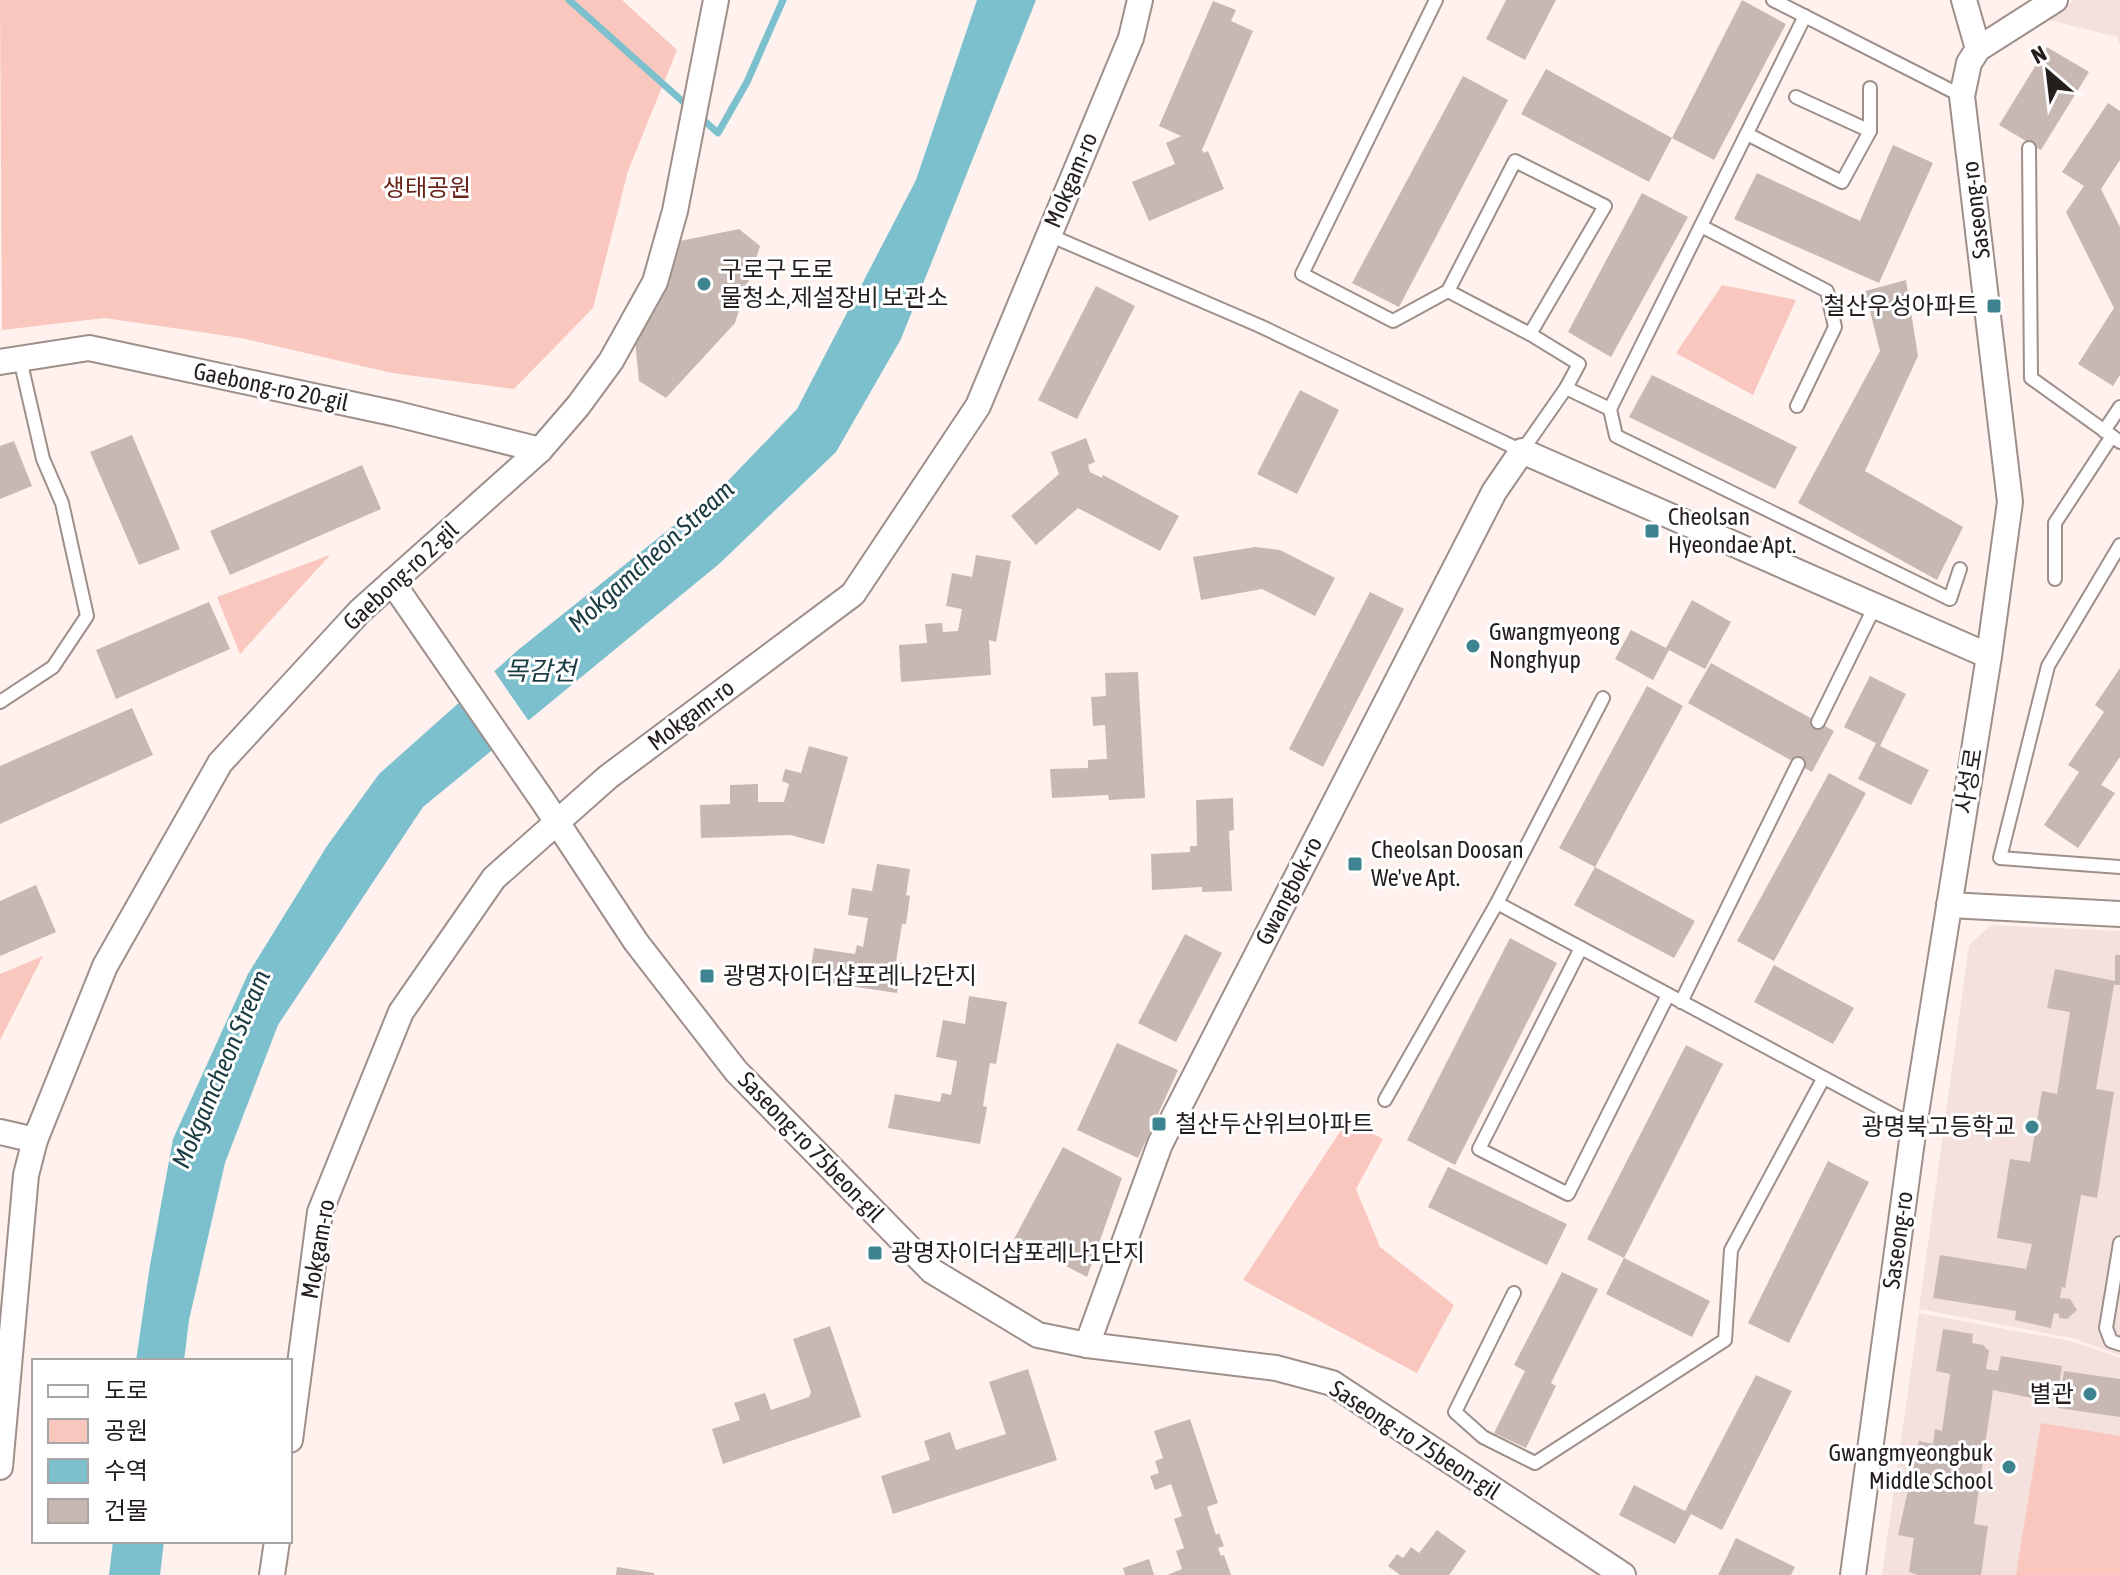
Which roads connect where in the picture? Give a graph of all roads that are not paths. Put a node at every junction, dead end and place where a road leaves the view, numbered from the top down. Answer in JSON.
{"nodes":[{"id":1,"x":716,"y":0,"type":"edge"},
{"id":2,"x":1140,"y":0,"type":"edge"},
{"id":3,"x":1436,"y":0,"type":"edge"},
{"id":4,"x":1773,"y":0,"type":"edge"},
{"id":5,"x":1964,"y":0,"type":"edge"},
{"id":6,"x":2055,"y":0,"type":"edge"},
{"id":7,"x":1805,"y":16,"type":"junction"},
{"id":8,"x":1978,"y":49,"type":"junction"},
{"id":9,"x":1870,"y":88,"type":"dead end"},
{"id":10,"x":1962,"y":96,"type":"junction"},
{"id":11,"x":1796,"y":97,"type":"dead end"},
{"id":12,"x":1870,"y":131,"type":"junction"},
{"id":13,"x":1747,"y":134,"type":"junction"},
{"id":14,"x":2029,"y":148,"type":"dead end"},
{"id":15,"x":1701,"y":226,"type":"junction"},
{"id":16,"x":1049,"y":235,"type":"junction"},
{"id":17,"x":1448,"y":291,"type":"junction"},
{"id":18,"x":1530,"y":334,"type":"junction"},
{"id":19,"x":10,"y":360,"type":"edge"},
{"id":20,"x":1566,"y":388,"type":"junction"},
{"id":21,"x":1797,"y":406,"type":"dead end"},
{"id":22,"x":2120,"y":407,"type":"edge"},
{"id":23,"x":1610,"y":409,"type":"junction"},
{"id":24,"x":2112,"y":436,"type":"edge"},
{"id":25,"x":540,"y":450,"type":"junction"},
{"id":26,"x":1522,"y":451,"type":"junction"},
{"id":27,"x":2120,"y":545,"type":"edge"},
{"id":28,"x":1960,"y":569,"type":"dead end"},
{"id":29,"x":2055,"y":579,"type":"dead end"},
{"id":30,"x":392,"y":582,"type":"junction"},
{"id":31,"x":1875,"y":606,"type":"junction"},
{"id":32,"x":1989,"y":656,"type":"junction"},
{"id":33,"x":1603,"y":698,"type":"dead end"},
{"id":34,"x":0,"y":702,"type":"edge"},
{"id":35,"x":1818,"y":722,"type":"dead end"},
{"id":36,"x":1798,"y":764,"type":"dead end"},
{"id":37,"x":557,"y":823,"type":"junction"},
{"id":38,"x":2120,"y":866,"type":"edge"},
{"id":39,"x":1497,"y":903,"type":"junction"},
{"id":40,"x":1949,"y":905,"type":"junction"},
{"id":41,"x":2120,"y":914,"type":"edge"},
{"id":42,"x":1581,"y":948,"type":"junction"},
{"id":43,"x":1668,"y":995,"type":"junction"},
{"id":44,"x":1681,"y":1002,"type":"junction"},
{"id":45,"x":1823,"y":1079,"type":"junction"},
{"id":46,"x":1385,"y":1100,"type":"dead end"},
{"id":47,"x":1914,"y":1126,"type":"junction"},
{"id":48,"x":0,"y":1132,"type":"edge"},
{"id":49,"x":35,"y":1140,"type":"junction"},
{"id":50,"x":2120,"y":1243,"type":"edge"},
{"id":51,"x":1514,"y":1293,"type":"dead end"},
{"id":52,"x":2120,"y":1344,"type":"edge"},
{"id":53,"x":1087,"y":1345,"type":"junction"},
{"id":54,"x":292,"y":1425,"type":"edge"},
{"id":55,"x":0,"y":1467,"type":"edge"},
{"id":56,"x":277,"y":1543,"type":"edge"},
{"id":57,"x":272,"y":1575,"type":"edge"},
{"id":58,"x":1623,"y":1575,"type":"edge"},
{"id":59,"x":1853,"y":1575,"type":"edge"}],
"edges":[{"from":1,"to":25,"type":"street","name":"Gaebong-ro 2-gil"},
{"from":2,"to":16,"type":"street","name":"Mokgam-ro"},
{"from":3,"to":17,"type":"lane"},
{"from":4,"to":7,"type":"lane"},
{"from":5,"to":8,"type":"street"},
{"from":6,"to":8,"type":"street"},
{"from":7,"to":10,"type":"lane"},
{"from":7,"to":13,"type":"lane"},
{"from":8,"to":10,"type":"street","name":"Saseong-ro"},
{"from":9,"to":12,"type":"lane"},
{"from":10,"to":32,"type":"street","name":"Saseong-ro"},
{"from":11,"to":12,"type":"lane"},
{"from":12,"to":13,"type":"lane"},
{"from":13,"to":15,"type":"lane"},
{"from":14,"to":24,"type":"lane"},
{"from":15,"to":21,"type":"lane"},
{"from":15,"to":23,"type":"lane"},
{"from":16,"to":26,"type":"lane"},
{"from":16,"to":37,"type":"street","name":"Mokgam-ro"},
{"from":17,"to":18,"type":"lane"},
{"from":17,"to":18,"type":"lane"},
{"from":18,"to":20,"type":"lane"},
{"from":19,"to":25,"type":"street","name":"Gaebong-ro 20-gil"},
{"from":19,"to":34,"type":"lane"},
{"from":20,"to":23,"type":"lane"},
{"from":20,"to":26,"type":"lane"},
{"from":22,"to":24,"type":"lane"},
{"from":23,"to":28,"type":"lane"},
{"from":24,"to":29,"type":"lane"},
{"from":25,"to":30,"type":"street","name":"Gaebong-ro 2-gil"},
{"from":26,"to":31,"type":"street"},
{"from":26,"to":53,"type":"street","name":"Gwangbok-ro"},
{"from":27,"to":38,"type":"lane"},
{"from":30,"to":37,"type":"street","name":"Saseong-ro 75beon-gil"},
{"from":30,"to":49,"type":"street","name":"Gaebong-ro 2-gil"},
{"from":31,"to":32,"type":"street"},
{"from":31,"to":35,"type":"lane"},
{"from":32,"to":40,"type":"street","name":"사성로"},
{"from":33,"to":39,"type":"lane"},
{"from":36,"to":44,"type":"lane"},
{"from":37,"to":53,"type":"street","name":"Saseong-ro 75beon-gil"},
{"from":37,"to":54,"type":"street","name":"Mokgam-ro"},
{"from":39,"to":42,"type":"lane"},
{"from":39,"to":46,"type":"lane"},
{"from":40,"to":41,"type":"street"},
{"from":40,"to":47,"type":"street","name":"Saseong-ro"},
{"from":42,"to":43,"type":"lane"},
{"from":42,"to":43,"type":"lane"},
{"from":43,"to":44,"type":"lane"},
{"from":44,"to":45,"type":"lane"},
{"from":45,"to":47,"type":"lane"},
{"from":45,"to":51,"type":"lane"},
{"from":47,"to":59,"type":"street","name":"Saseong-ro"},
{"from":48,"to":49,"type":"street"},
{"from":49,"to":55,"type":"street","name":"Gaebong-ro 2-gil"},
{"from":50,"to":52,"type":"lane"},
{"from":53,"to":58,"type":"street","name":"Saseong-ro 75beon-gil"},
{"from":56,"to":57,"type":"street"}]}
